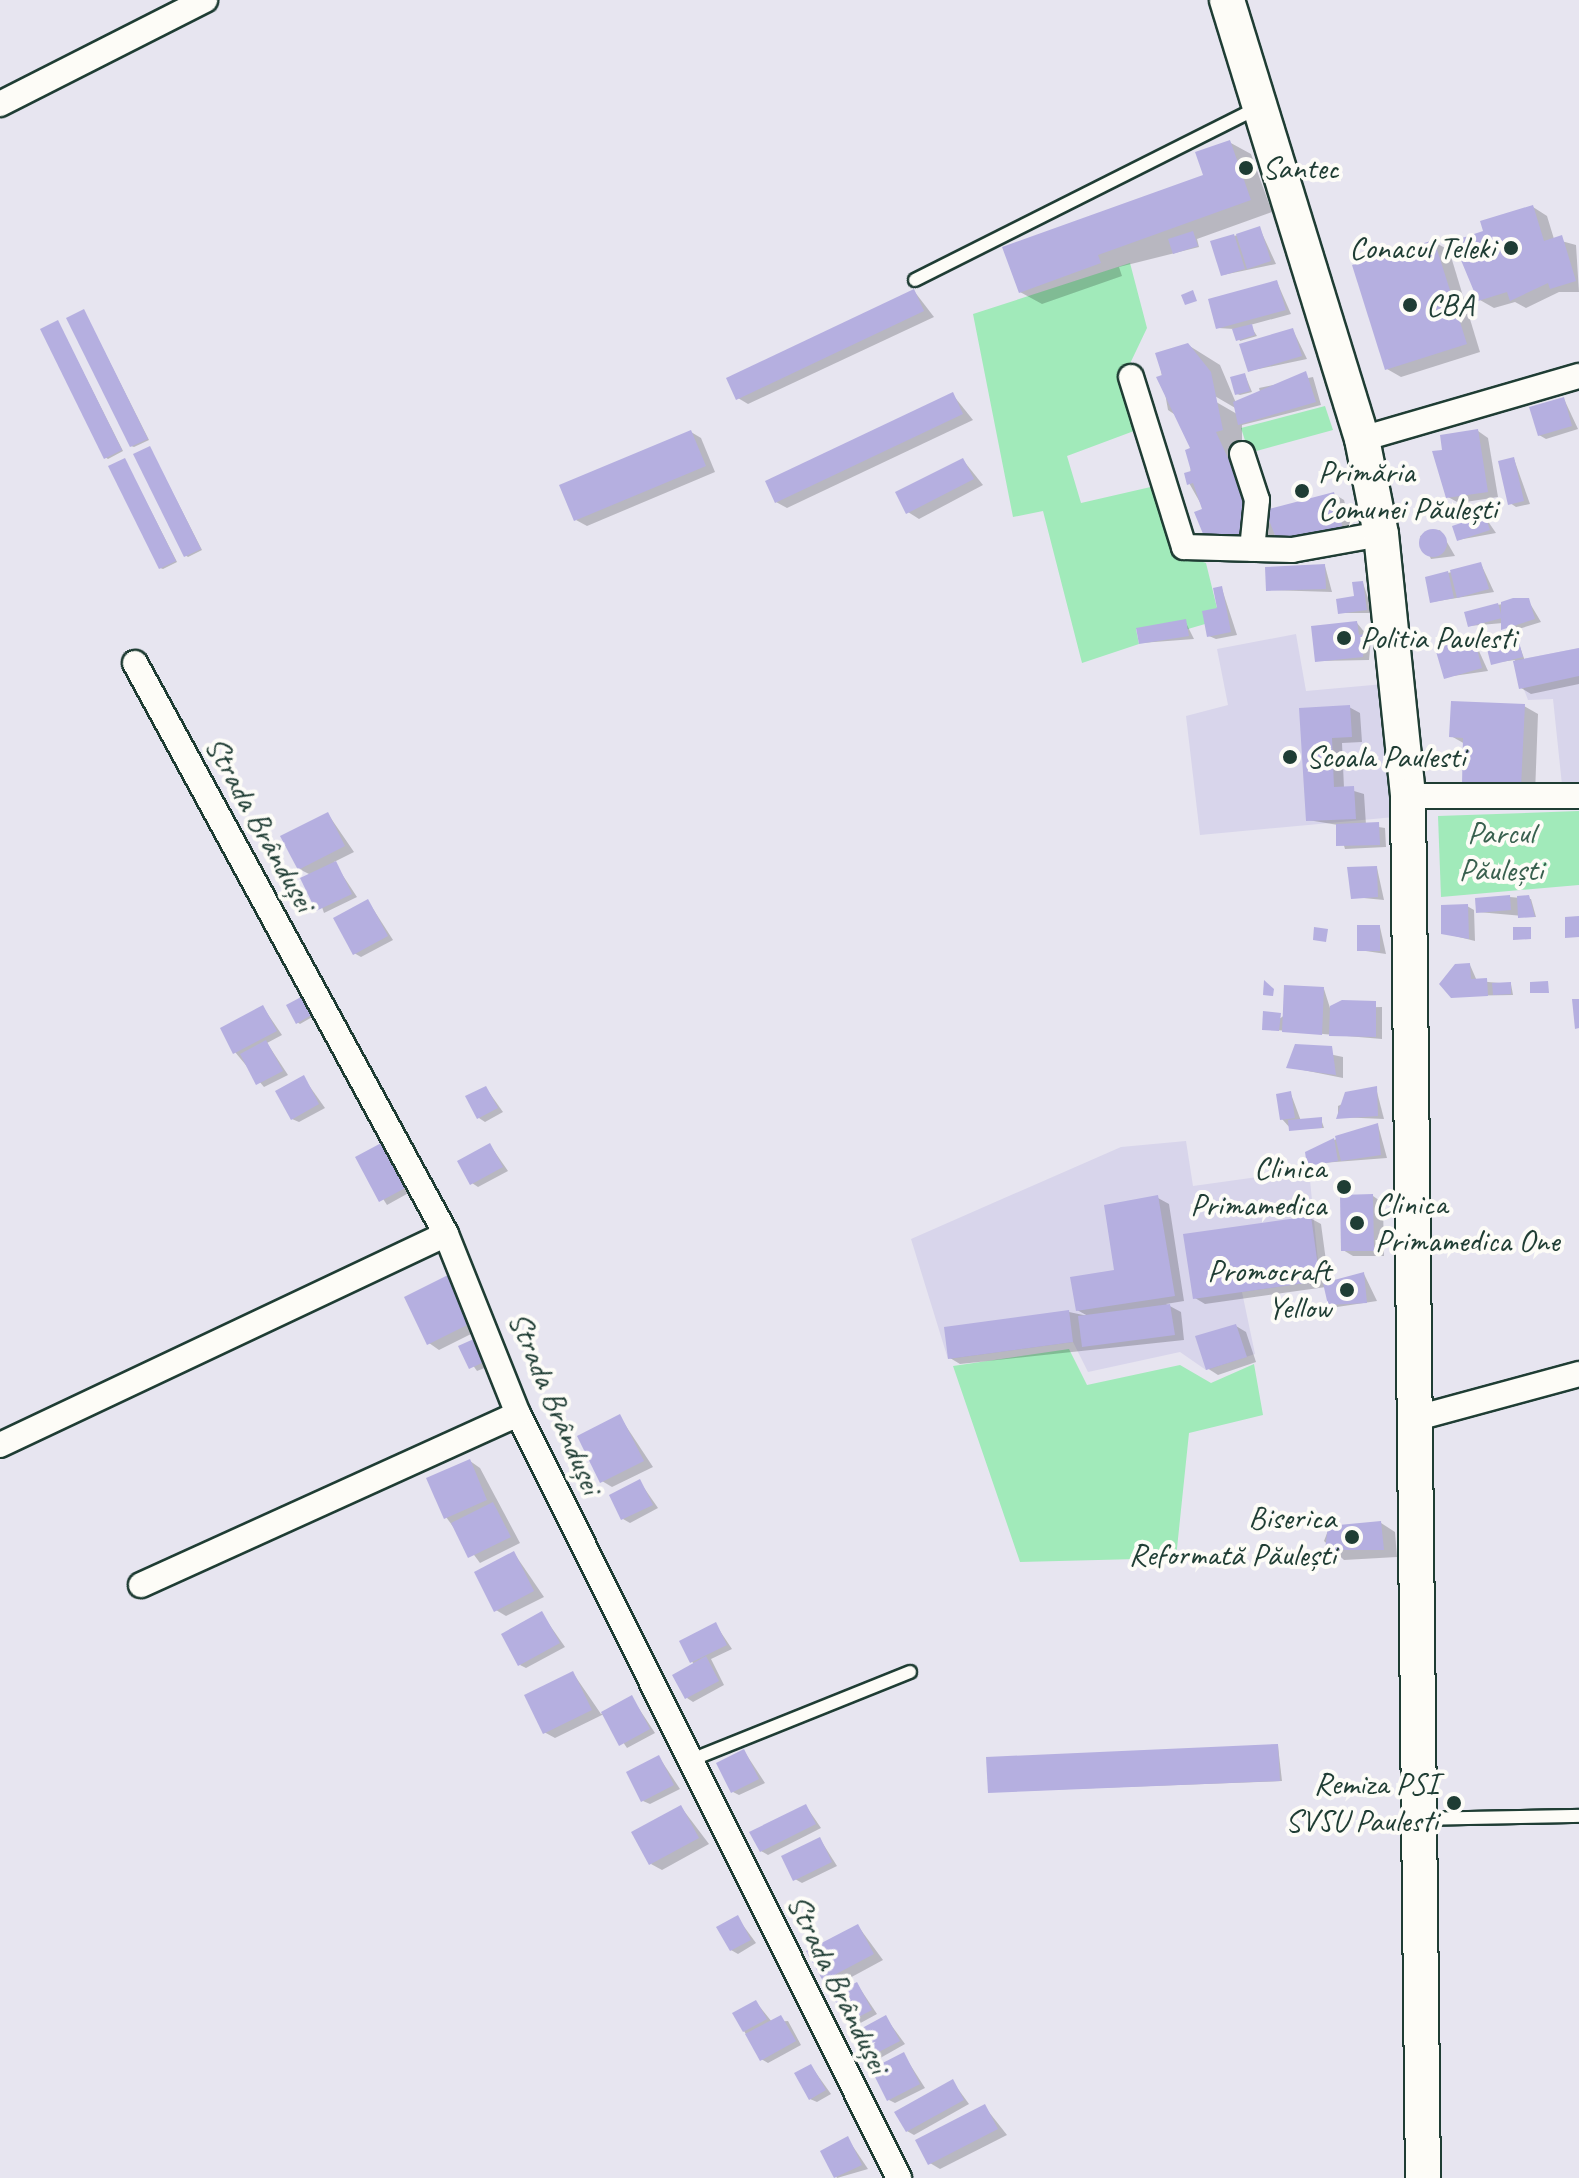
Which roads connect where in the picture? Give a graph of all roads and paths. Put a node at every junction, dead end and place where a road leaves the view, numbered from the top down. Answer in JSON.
{"nodes":[{"id":1,"x":205,"y":0,"type":"edge"},
{"id":2,"x":1227,"y":0,"type":"edge"},
{"id":3,"x":0,"y":104,"type":"edge"},
{"id":4,"x":1263,"y":105,"type":"junction"},
{"id":5,"x":915,"y":280,"type":"dead end"},
{"id":6,"x":1579,"y":376,"type":"edge"},
{"id":7,"x":1131,"y":377,"type":"dead end"},
{"id":8,"x":1362,"y":439,"type":"junction"},
{"id":9,"x":1242,"y":454,"type":"dead end"},
{"id":10,"x":1381,"y":534,"type":"junction"},
{"id":11,"x":1252,"y":549,"type":"junction"},
{"id":12,"x":135,"y":663,"type":"dead end"},
{"id":13,"x":1408,"y":796,"type":"junction"},
{"id":14,"x":1579,"y":796,"type":"edge"},
{"id":15,"x":446,"y":1234,"type":"junction"},
{"id":16,"x":1579,"y":1374,"type":"edge"},
{"id":17,"x":518,"y":1414,"type":"junction"},
{"id":18,"x":1417,"y":1418,"type":"junction"},
{"id":19,"x":0,"y":1445,"type":"edge"},
{"id":20,"x":141,"y":1585,"type":"dead end"},
{"id":21,"x":910,"y":1672,"type":"dead end"},
{"id":22,"x":691,"y":1760,"type":"junction"},
{"id":23,"x":1579,"y":1816,"type":"edge"},
{"id":24,"x":1419,"y":1819,"type":"junction"},
{"id":25,"x":899,"y":2178,"type":"edge"},
{"id":26,"x":1423,"y":2178,"type":"edge"}],
"edges":[{"from":1,"to":3,"type":"street"},
{"from":2,"to":4,"type":"main road"},
{"from":4,"to":5,"type":"lane"},
{"from":4,"to":8,"type":"main road"},
{"from":6,"to":8,"type":"street"},
{"from":7,"to":11,"type":"street"},
{"from":8,"to":10,"type":"main road"},
{"from":9,"to":11,"type":"street"},
{"from":10,"to":11,"type":"street"},
{"from":10,"to":13,"type":"main road"},
{"from":12,"to":15,"type":"street","name":"Strada Brândușei"},
{"from":13,"to":14,"type":"street"},
{"from":13,"to":18,"type":"main road"},
{"from":15,"to":17,"type":"street","name":"Strada Brândușei"},
{"from":15,"to":19,"type":"street"},
{"from":16,"to":18,"type":"street"},
{"from":17,"to":20,"type":"street"},
{"from":17,"to":22,"type":"street","name":"Strada Brândușei"},
{"from":18,"to":24,"type":"main road"},
{"from":21,"to":22,"type":"lane"},
{"from":22,"to":25,"type":"street","name":"Strada Brândușei"},
{"from":23,"to":24,"type":"lane"},
{"from":24,"to":26,"type":"main road"}]}
